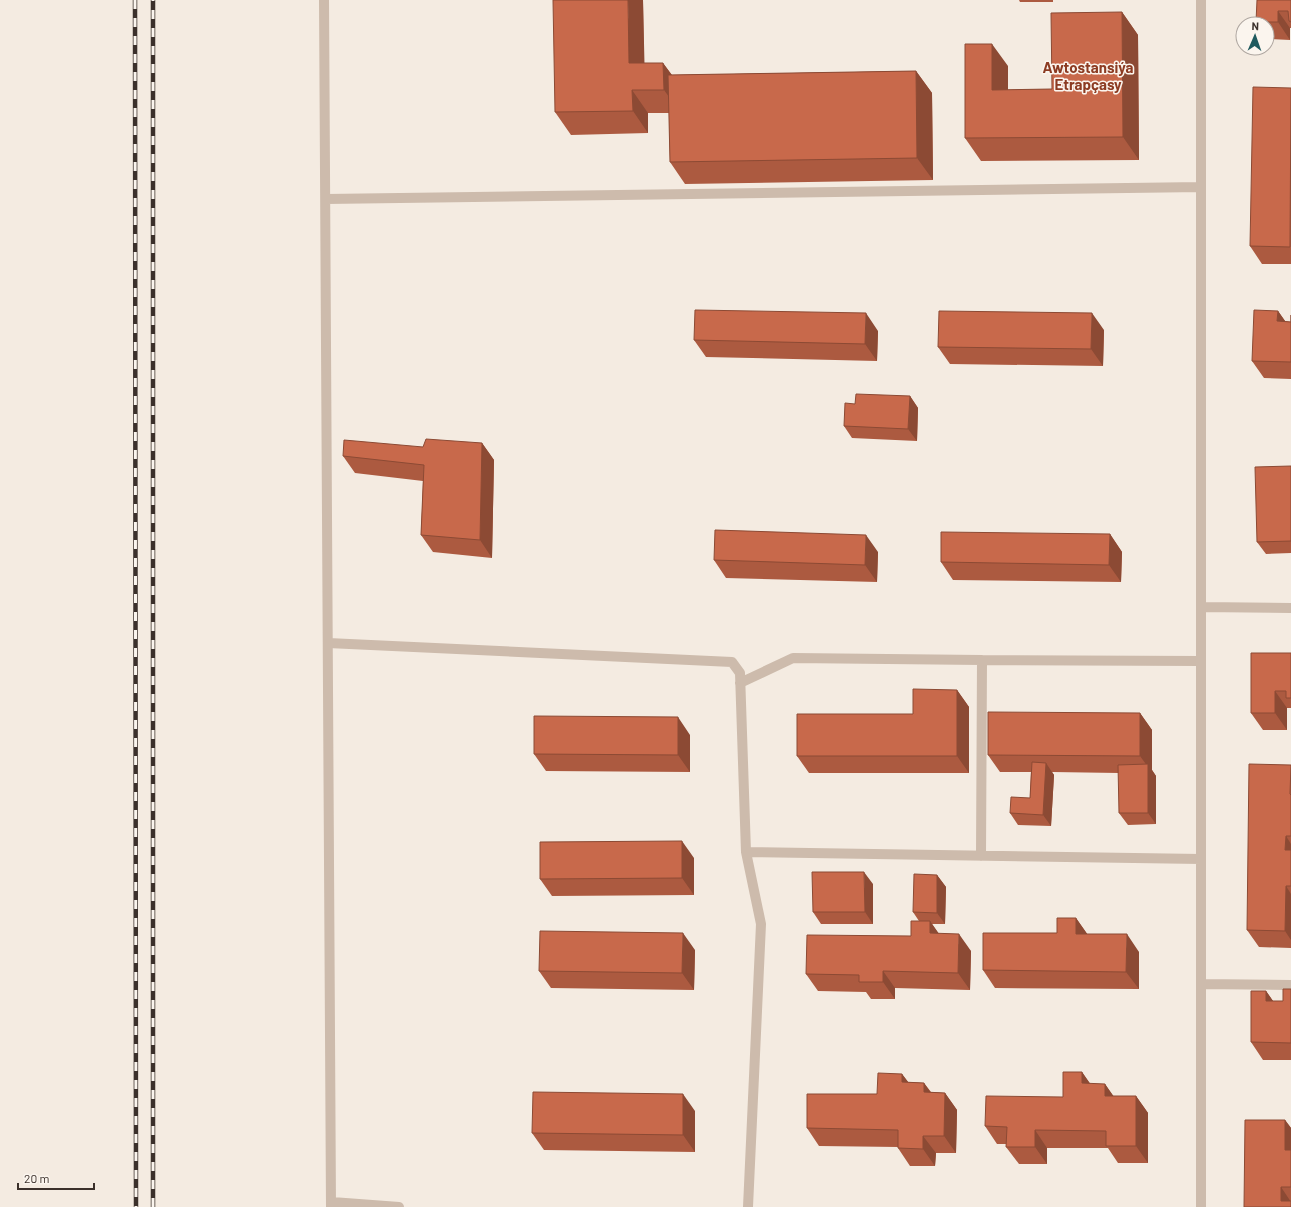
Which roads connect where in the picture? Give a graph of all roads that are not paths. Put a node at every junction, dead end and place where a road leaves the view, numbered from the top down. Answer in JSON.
{"nodes":[{"id":1,"x":324,"y":0,"type":"edge"},
{"id":2,"x":1201,"y":0,"type":"edge"},
{"id":3,"x":1201,"y":187,"type":"junction"},
{"id":4,"x":326,"y":199,"type":"junction"},
{"id":5,"x":1201,"y":607,"type":"junction"},
{"id":6,"x":1291,"y":608,"type":"edge"},
{"id":7,"x":328,"y":643,"type":"junction"},
{"id":8,"x":982,"y":660,"type":"junction"},
{"id":9,"x":1201,"y":661,"type":"junction"},
{"id":10,"x":740,"y":684,"type":"junction"},
{"id":11,"x":746,"y":852,"type":"junction"},
{"id":12,"x":981,"y":856,"type":"junction"},
{"id":13,"x":1201,"y":859,"type":"junction"},
{"id":14,"x":1201,"y":984,"type":"junction"},
{"id":15,"x":1291,"y":985,"type":"edge"},
{"id":16,"x":332,"y":1204,"type":"edge"},
{"id":17,"x":399,"y":1207,"type":"edge"},
{"id":18,"x":748,"y":1207,"type":"edge"},
{"id":19,"x":1201,"y":1207,"type":"edge"}],
"edges":[{"from":1,"to":4,"type":"street"},
{"from":2,"to":3,"type":"street"},
{"from":3,"to":4,"type":"street"},
{"from":3,"to":5,"type":"street"},
{"from":4,"to":7,"type":"street"},
{"from":5,"to":6,"type":"street"},
{"from":5,"to":9,"type":"street"},
{"from":7,"to":10,"type":"street"},
{"from":7,"to":16,"type":"street"},
{"from":8,"to":9,"type":"street"},
{"from":8,"to":10,"type":"street"},
{"from":8,"to":12,"type":"street"},
{"from":9,"to":13,"type":"street"},
{"from":10,"to":11,"type":"street"},
{"from":11,"to":12,"type":"street"},
{"from":11,"to":18,"type":"street"},
{"from":12,"to":13,"type":"street"},
{"from":13,"to":14,"type":"street"},
{"from":14,"to":15,"type":"street"},
{"from":14,"to":19,"type":"street"},
{"from":16,"to":17,"type":"street"}]}
